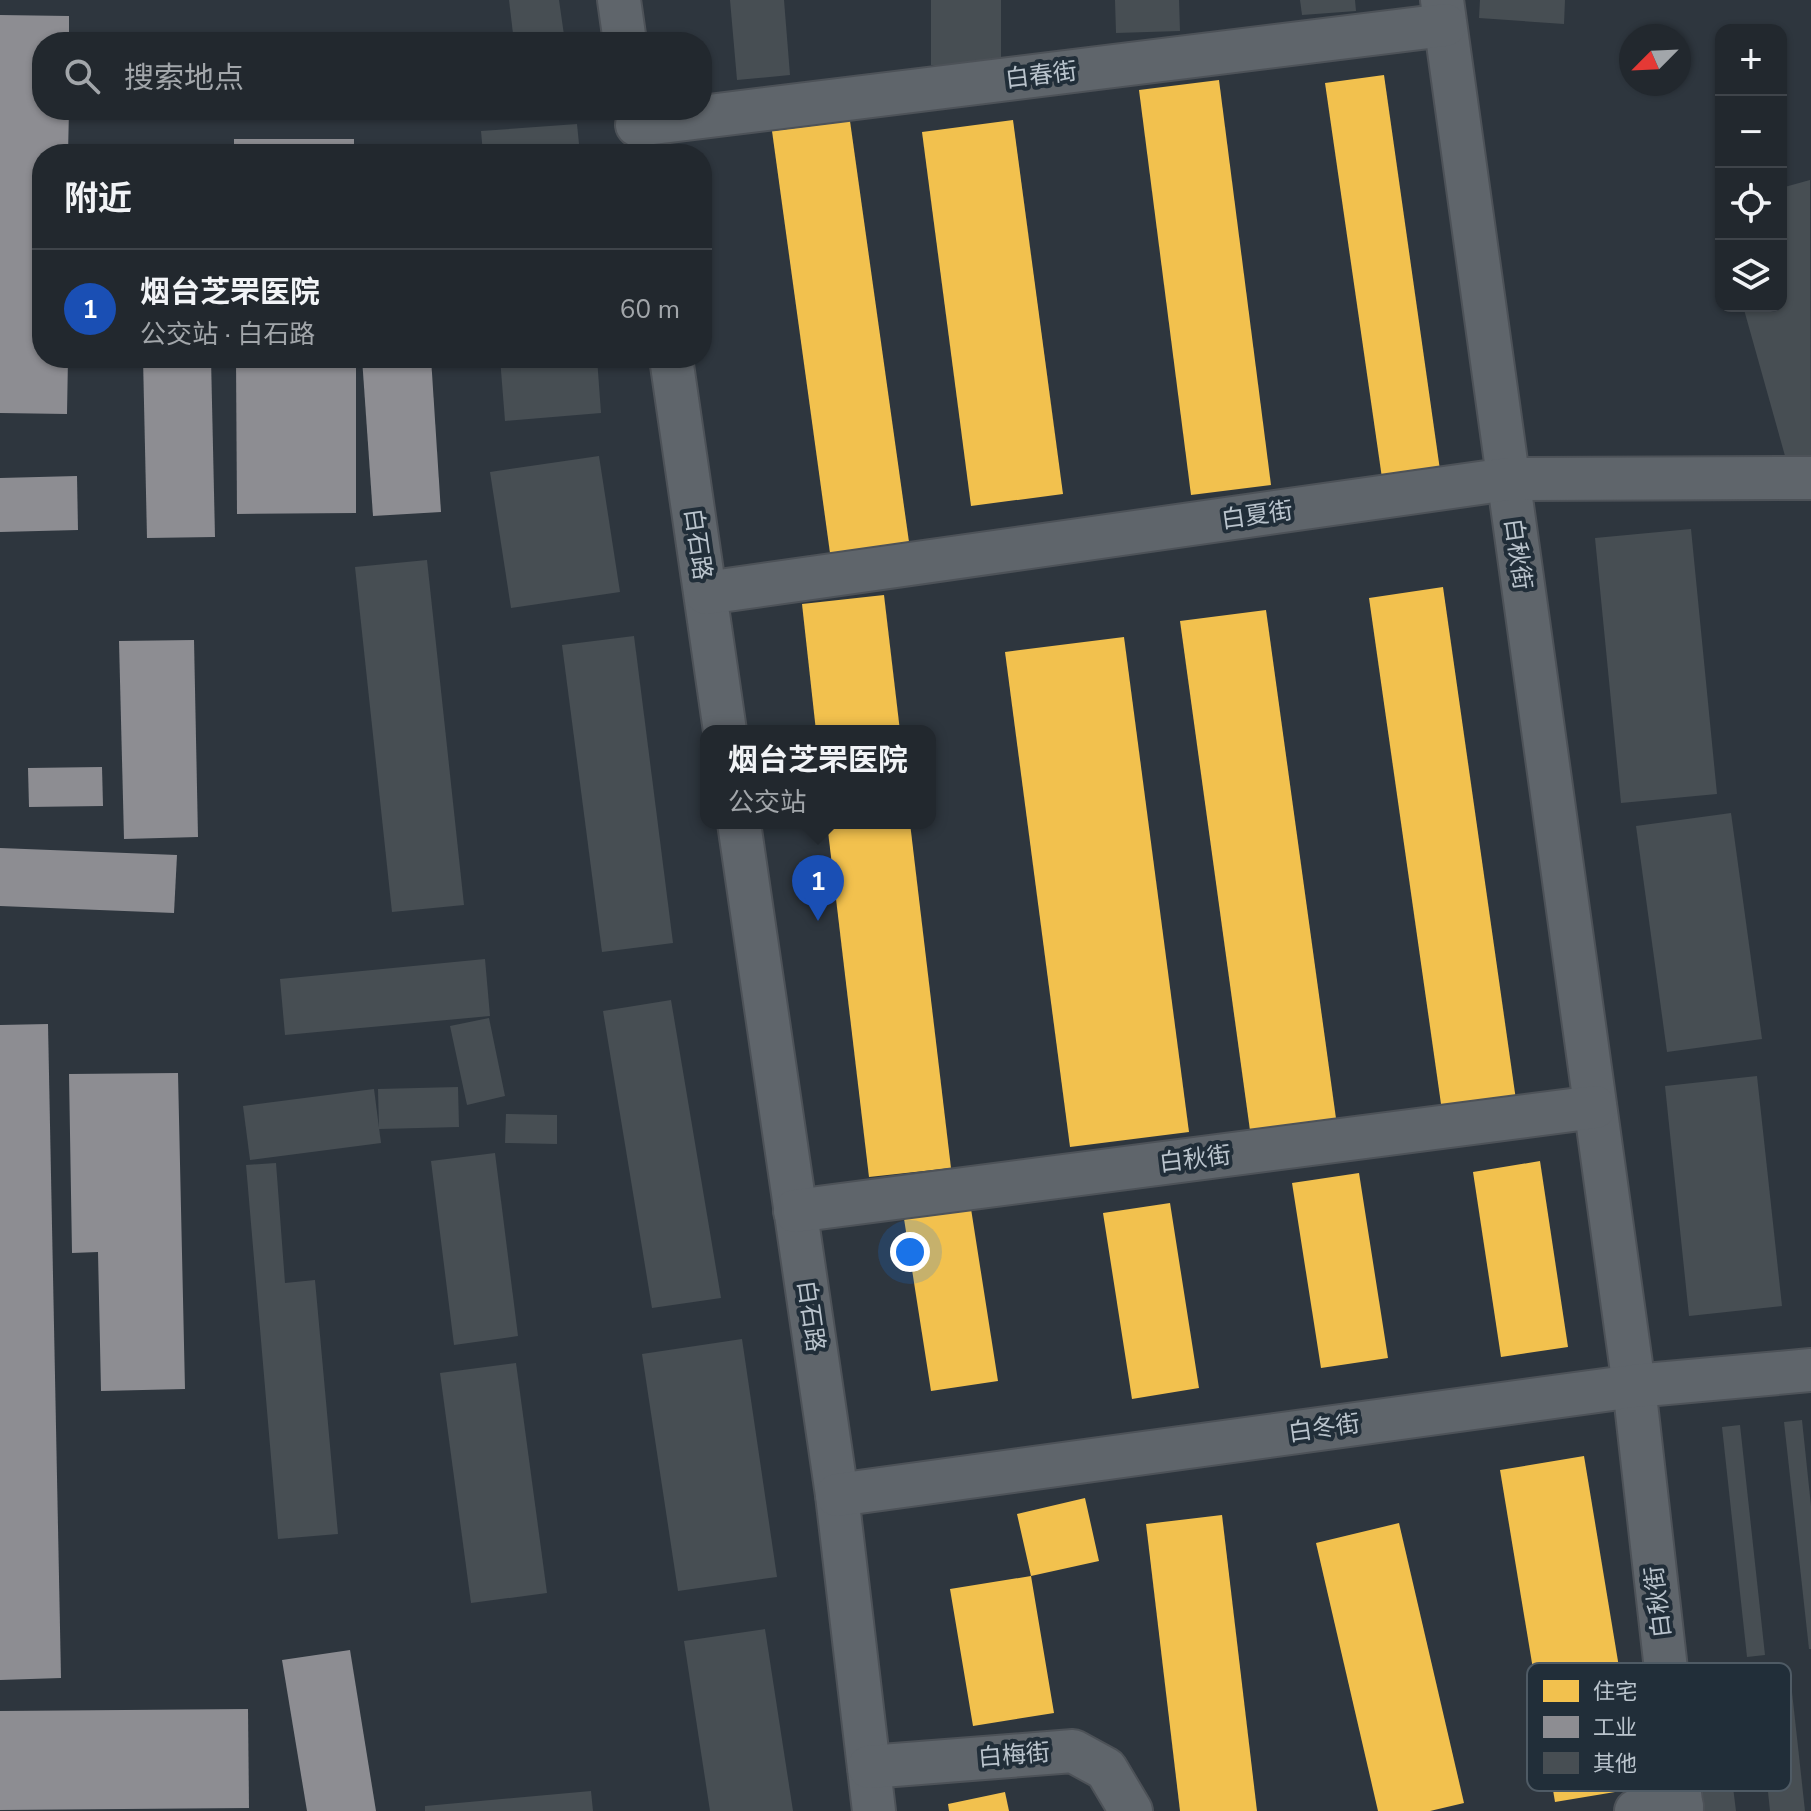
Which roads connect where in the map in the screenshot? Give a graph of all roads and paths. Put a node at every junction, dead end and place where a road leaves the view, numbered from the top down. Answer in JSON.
{"nodes":[{"id":1,"x":619,"y":0,"type":"edge"},
{"id":2,"x":1443,"y":13,"type":"edge"},
{"id":3,"x":624,"y":32,"type":"edge"},
{"id":4,"x":712,"y":119,"type":"edge"},
{"id":5,"x":706,"y":120,"type":"edge"},
{"id":6,"x":637,"y":130,"type":"edge"},
{"id":7,"x":672,"y":368,"type":"edge"},
{"id":8,"x":1811,"y":478,"type":"edge"},
{"id":9,"x":1508,"y":479,"type":"junction"},
{"id":10,"x":706,"y":593,"type":"junction"},
{"id":11,"x":724,"y":725,"type":"edge"},
{"id":12,"x":740,"y":829,"type":"edge"},
{"id":13,"x":1595,"y":1107,"type":"junction"},
{"id":14,"x":795,"y":1211,"type":"junction"},
{"id":15,"x":1811,"y":1370,"type":"edge"},
{"id":16,"x":1634,"y":1386,"type":"junction"},
{"id":17,"x":837,"y":1495,"type":"junction"},
{"id":18,"x":1666,"y":1663,"type":"edge"},
{"id":19,"x":869,"y":1767,"type":"junction"},
{"id":20,"x":1682,"y":1808,"type":"edge"},
{"id":21,"x":874,"y":1811,"type":"edge"},
{"id":22,"x":1131,"y":1811,"type":"edge"},
{"id":23,"x":1636,"y":1811,"type":"edge"}],
"edges":[{"from":1,"to":3,"type":"street"},
{"from":2,"to":4,"type":"street","name":"白春街"},
{"from":2,"to":9,"type":"street","name":"白秋街"},
{"from":5,"to":6,"type":"street","name":"白春街"},
{"from":7,"to":10,"type":"street","name":"白石路"},
{"from":8,"to":9,"type":"street","name":"白夏街"},
{"from":9,"to":10,"type":"street","name":"白夏街"},
{"from":9,"to":13,"type":"street","name":"白秋街"},
{"from":10,"to":11,"type":"street","name":"白石路"},
{"from":12,"to":14,"type":"street","name":"白石路"},
{"from":13,"to":14,"type":"street","name":"白秋街"},
{"from":13,"to":16,"type":"street","name":"白秋街"},
{"from":14,"to":17,"type":"street","name":"白石路"},
{"from":15,"to":16,"type":"street","name":"白冬街"},
{"from":16,"to":17,"type":"street","name":"白冬街"},
{"from":16,"to":18,"type":"street","name":"白秋街"},
{"from":17,"to":19,"type":"street","name":"白石路"},
{"from":19,"to":21,"type":"street","name":"白石路"},
{"from":19,"to":22,"type":"street","name":"白梅街"},
{"from":20,"to":23,"type":"street"}]}
